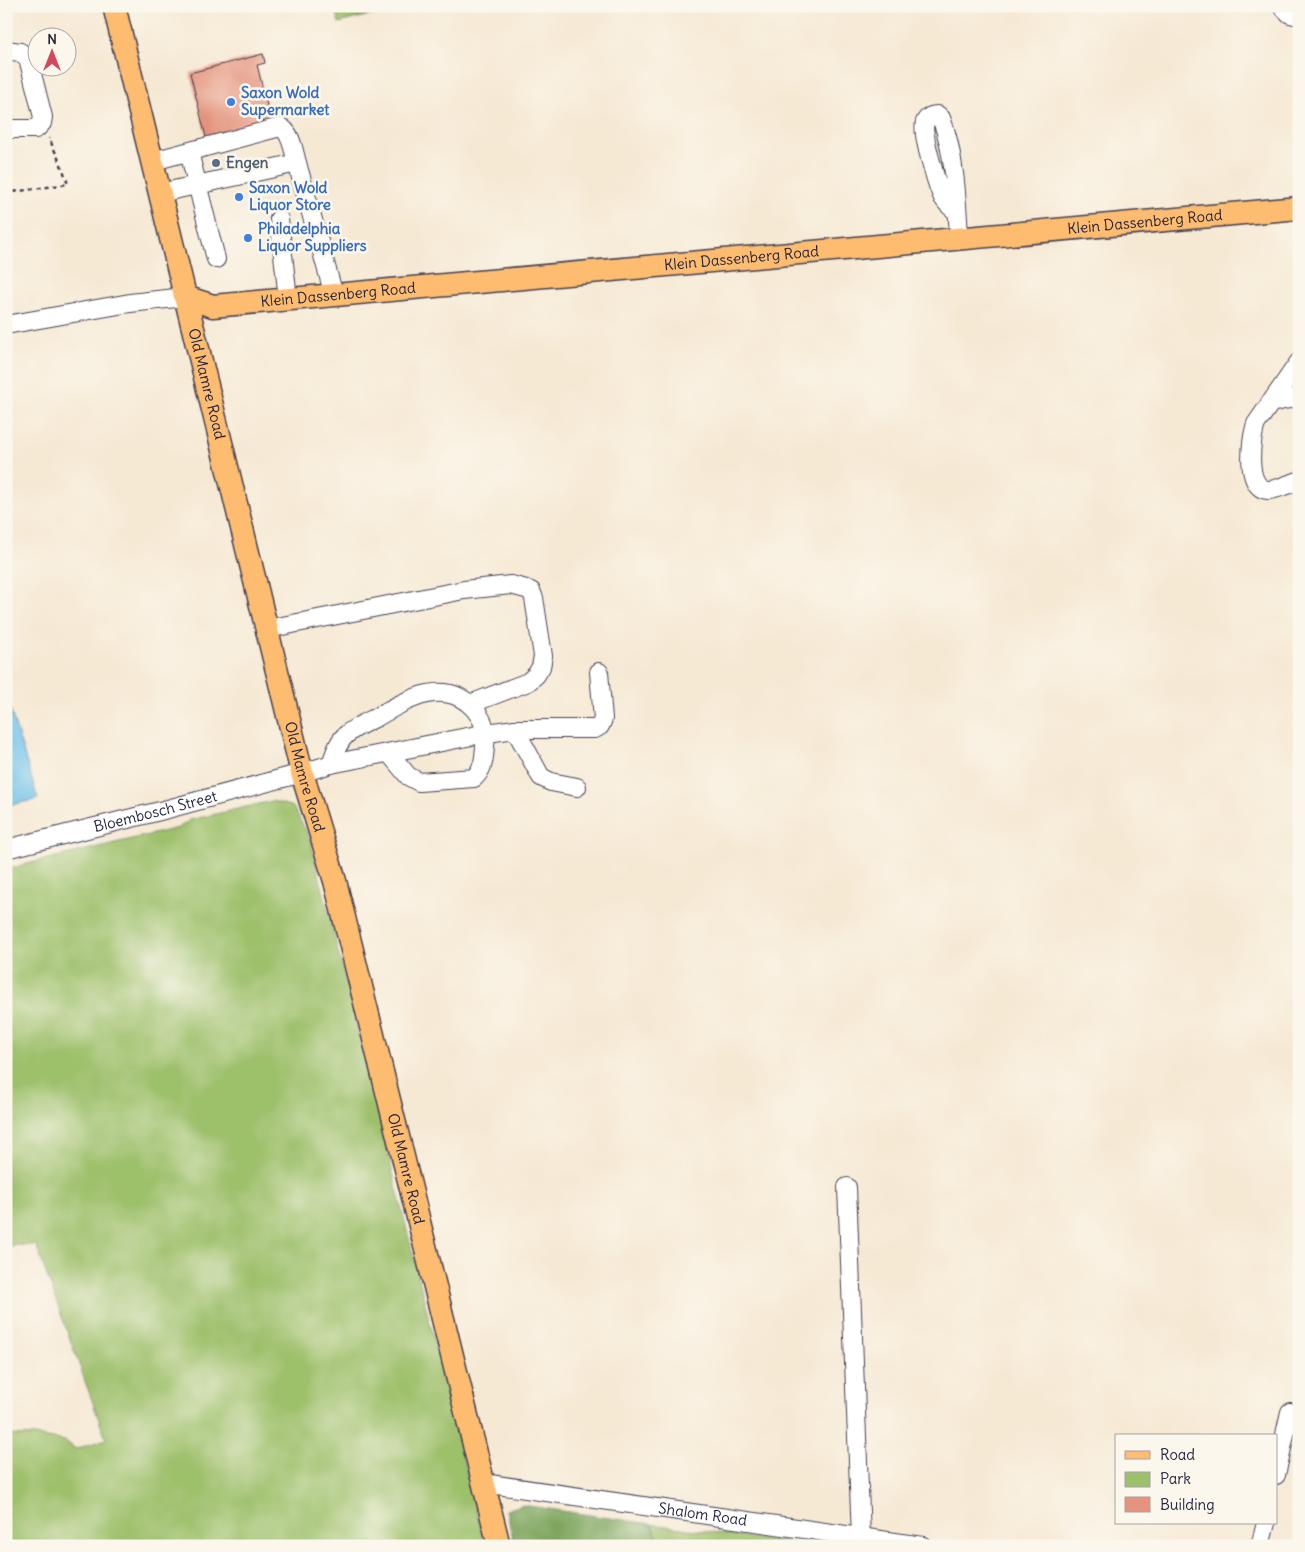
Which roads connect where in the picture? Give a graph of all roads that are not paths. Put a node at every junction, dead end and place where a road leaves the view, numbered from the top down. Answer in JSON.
{"nodes":[{"id":1,"x":114,"y":6,"type":"edge"},
{"id":2,"x":1282,"y":6,"type":"edge"},
{"id":3,"x":1299,"y":16,"type":"edge"},
{"id":4,"x":6,"y":50,"type":"edge"},
{"id":5,"x":6,"y":129,"type":"edge"},
{"id":6,"x":189,"y":152,"type":"junction"},
{"id":7,"x":153,"y":161,"type":"junction"},
{"id":8,"x":298,"y":163,"type":"junction"},
{"id":9,"x":197,"y":185,"type":"junction"},
{"id":10,"x":160,"y":193,"type":"junction"},
{"id":11,"x":1299,"y":208,"type":"edge"},
{"id":12,"x":957,"y":211,"type":"dead end"},
{"id":13,"x":279,"y":219,"type":"dead end"},
{"id":14,"x":958,"y":238,"type":"junction"},
{"id":15,"x":216,"y":259,"type":"dead end"},
{"id":16,"x":334,"y":295,"type":"junction"},
{"id":17,"x":185,"y":297,"type":"junction"},
{"id":18,"x":288,"y":299,"type":"junction"},
{"id":19,"x":6,"y":325,"type":"edge"},
{"id":20,"x":1299,"y":362,"type":"edge"},
{"id":21,"x":1299,"y":397,"type":"edge"},
{"id":22,"x":1270,"y":403,"type":"junction"},
{"id":23,"x":1299,"y":480,"type":"edge"},
{"id":24,"x":267,"y":629,"type":"junction"},
{"id":25,"x":599,"y":672,"type":"dead end"},
{"id":26,"x":470,"y":704,"type":"junction"},
{"id":27,"x":516,"y":729,"type":"junction"},
{"id":28,"x":487,"y":732,"type":"junction"},
{"id":29,"x":390,"y":753,"type":"junction"},
{"id":30,"x":330,"y":764,"type":"junction"},
{"id":31,"x":302,"y":773,"type":"junction"},
{"id":32,"x":577,"y":787,"type":"dead end"},
{"id":33,"x":6,"y":849,"type":"edge"},
{"id":34,"x":847,"y":1187,"type":"dead end"},
{"id":35,"x":1290,"y":1412,"type":"dead end"},
{"id":36,"x":1278,"y":1466,"type":"edge"},
{"id":37,"x":483,"y":1483,"type":"junction"},
{"id":38,"x":1266,"y":1524,"type":"edge"},
{"id":39,"x":855,"y":1540,"type":"edge"},
{"id":40,"x":499,"y":1546,"type":"edge"},
{"id":41,"x":923,"y":1546,"type":"edge"},
{"id":42,"x":1260,"y":1546,"type":"edge"}],
"edges":[{"from":1,"to":7,"type":"main road","name":"Old Mamre Road"},
{"from":2,"to":3,"type":"street"},
{"from":4,"to":5,"type":"street"},
{"from":6,"to":7,"type":"street"},
{"from":6,"to":8,"type":"street"},
{"from":6,"to":9,"type":"street"},
{"from":7,"to":10,"type":"main road","name":"Old Mamre Road"},
{"from":8,"to":9,"type":"street"},
{"from":8,"to":16,"type":"street"},
{"from":9,"to":10,"type":"street"},
{"from":9,"to":15,"type":"street"},
{"from":10,"to":17,"type":"main road","name":"Old Mamre Road"},
{"from":11,"to":14,"type":"main road","name":"Klein Dassenberg Road"},
{"from":12,"to":14,"type":"street"},
{"from":13,"to":18,"type":"street"},
{"from":14,"to":16,"type":"main road","name":"Klein Dassenberg Road"},
{"from":16,"to":18,"type":"main road","name":"Klein Dassenberg Road"},
{"from":17,"to":18,"type":"main road","name":"Klein Dassenberg Road"},
{"from":17,"to":19,"type":"street"},
{"from":17,"to":24,"type":"main road","name":"Old Mamre Road"},
{"from":20,"to":22,"type":"street"},
{"from":21,"to":22,"type":"street"},
{"from":22,"to":23,"type":"street"},
{"from":24,"to":26,"type":"street"},
{"from":24,"to":31,"type":"main road","name":"Old Mamre Road"},
{"from":25,"to":27,"type":"street","name":"Bloembosch Street"},
{"from":26,"to":28,"type":"street"},
{"from":26,"to":30,"type":"street"},
{"from":27,"to":28,"type":"street","name":"Bloembosch Street"},
{"from":27,"to":32,"type":"street"},
{"from":28,"to":29,"type":"street","name":"Bloembosch Street"},
{"from":28,"to":29,"type":"street"},
{"from":29,"to":30,"type":"street","name":"Bloembosch Street"},
{"from":30,"to":31,"type":"street","name":"Bloembosch Street"},
{"from":31,"to":33,"type":"street","name":"Bloembosch Street"},
{"from":31,"to":37,"type":"main road","name":"Old Mamre Road"},
{"from":34,"to":39,"type":"street"},
{"from":35,"to":36,"type":"street"},
{"from":37,"to":39,"type":"street","name":"Shalom Road"},
{"from":37,"to":40,"type":"main road","name":"Old Mamre Road"},
{"from":38,"to":42,"type":"street"},
{"from":39,"to":41,"type":"street","name":"Shalom Road"}]}
